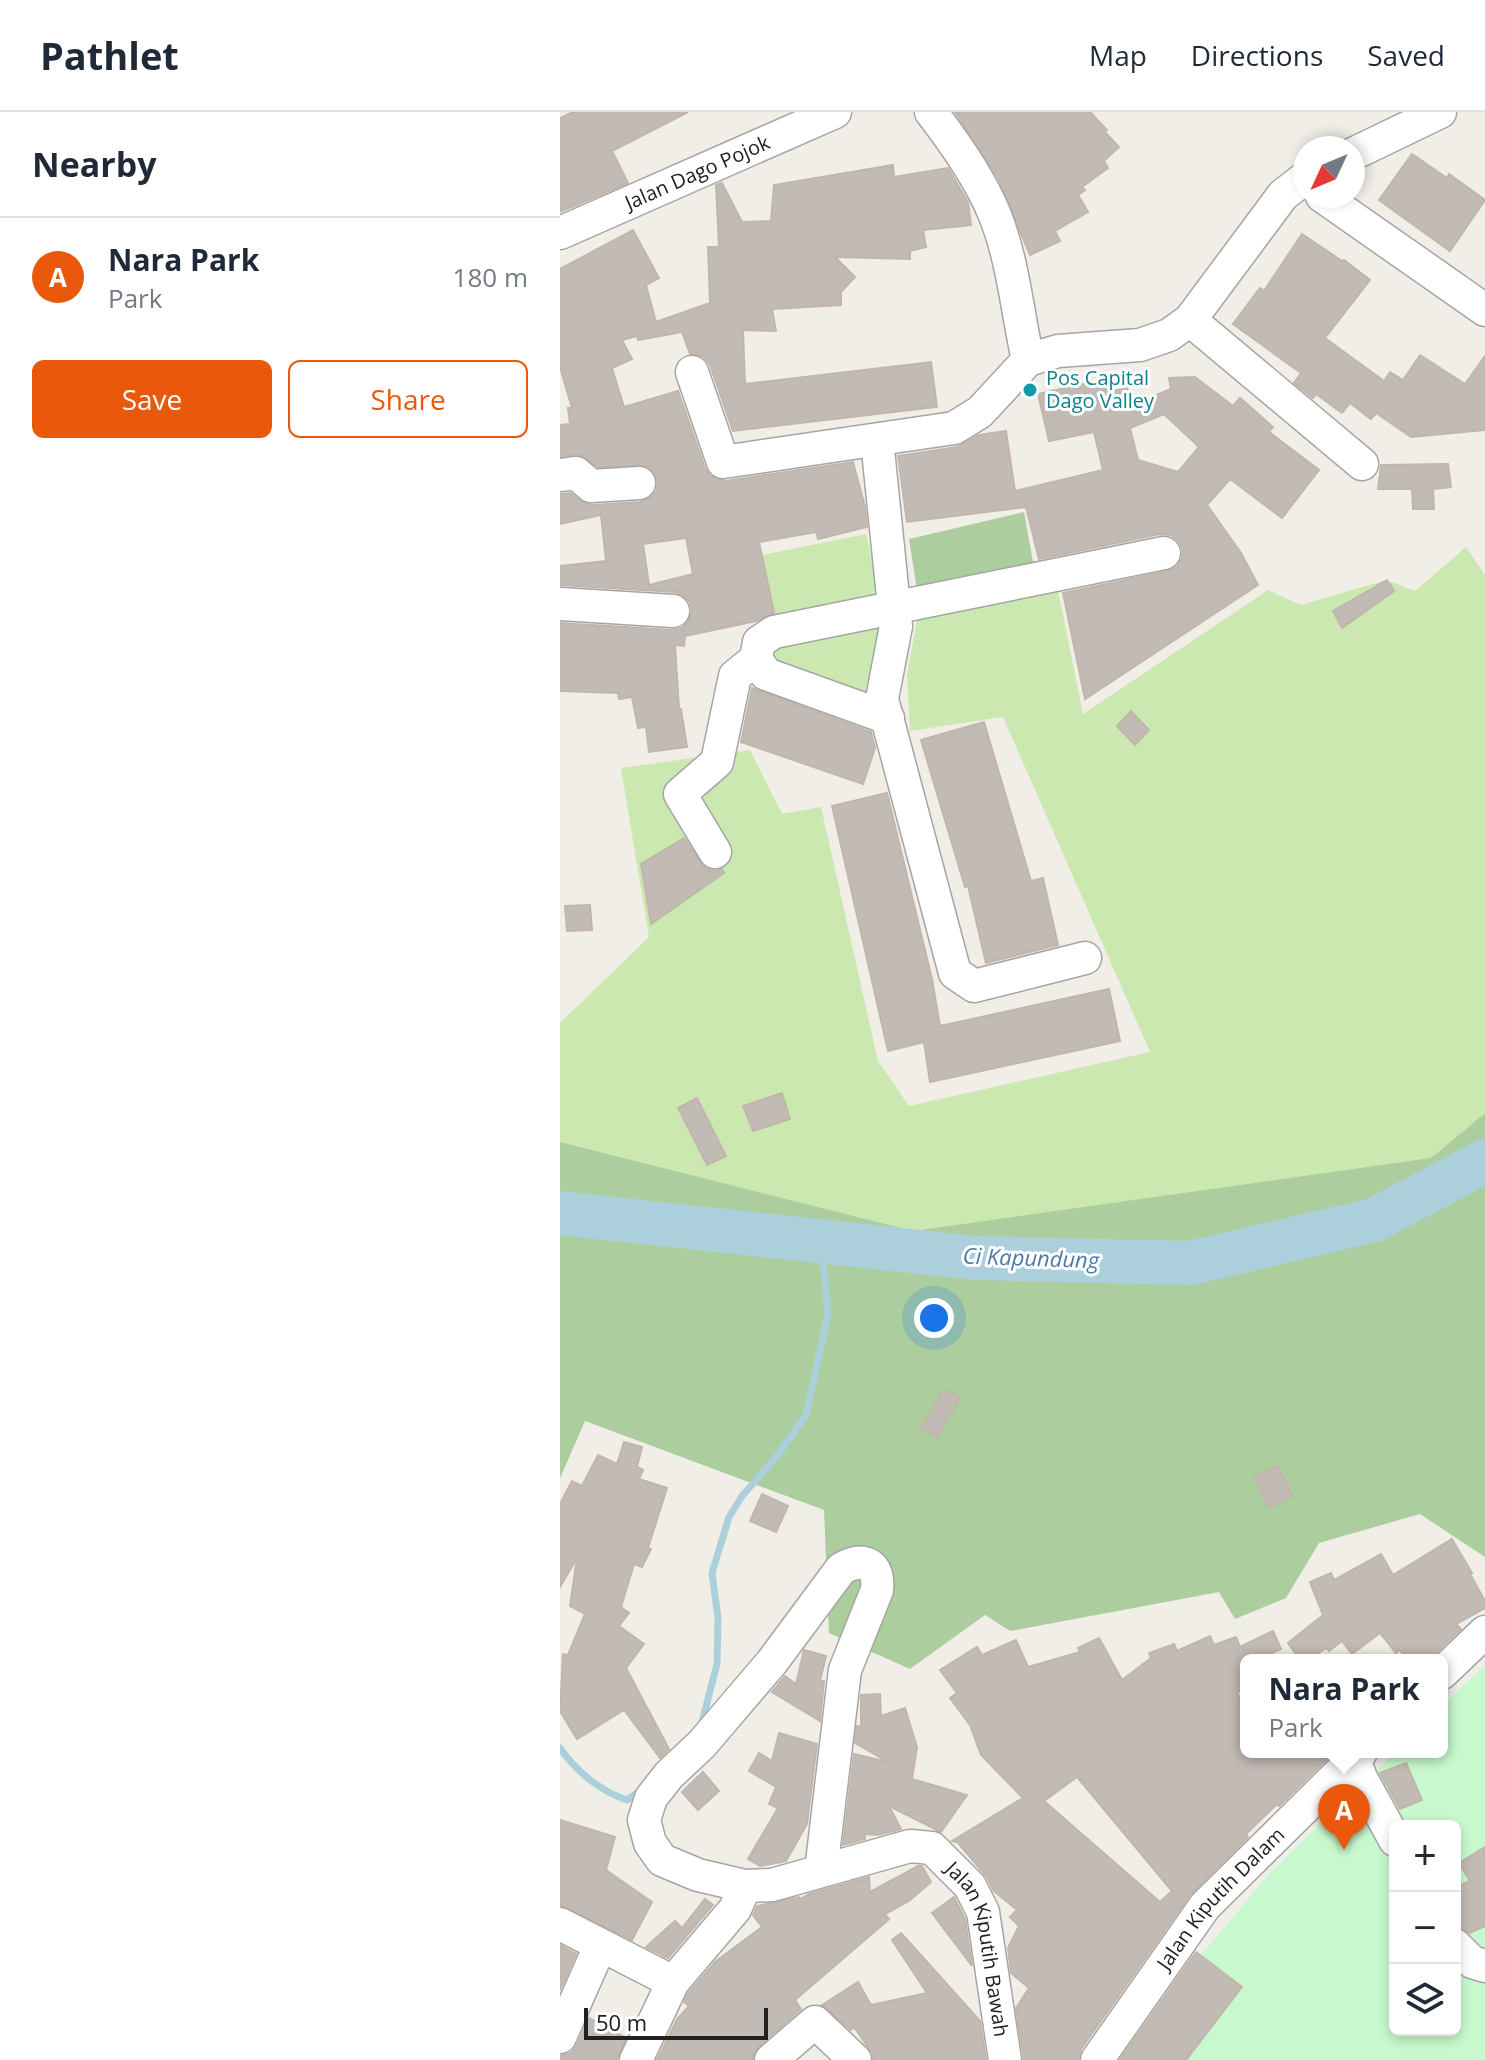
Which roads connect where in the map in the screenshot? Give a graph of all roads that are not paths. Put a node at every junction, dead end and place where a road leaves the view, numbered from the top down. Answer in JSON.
{"nodes":[{"id":1,"x":835,"y":112,"type":"edge"},
{"id":2,"x":931,"y":112,"type":"edge"},
{"id":3,"x":1440,"y":112,"type":"edge"},
{"id":4,"x":799,"y":119,"type":"edge"},
{"id":5,"x":1365,"y":148,"type":"edge"},
{"id":6,"x":1293,"y":191,"type":"edge"},
{"id":7,"x":1342,"y":208,"type":"edge"},
{"id":8,"x":560,"y":233,"type":"edge"},
{"id":9,"x":1485,"y":310,"type":"edge"},
{"id":10,"x":1190,"y":320,"type":"junction"},
{"id":11,"x":1028,"y":360,"type":"junction"},
{"id":12,"x":692,"y":372,"type":"dead end"},
{"id":13,"x":877,"y":440,"type":"junction"},
{"id":14,"x":1362,"y":464,"type":"dead end"},
{"id":15,"x":560,"y":475,"type":"edge"},
{"id":16,"x":639,"y":483,"type":"dead end"},
{"id":17,"x":1164,"y":553,"type":"dead end"},
{"id":18,"x":560,"y":604,"type":"edge"},
{"id":19,"x":895,"y":606,"type":"junction"},
{"id":20,"x":673,"y":611,"type":"dead end"},
{"id":21,"x":756,"y":659,"type":"junction"},
{"id":22,"x":888,"y":718,"type":"junction"},
{"id":23,"x":715,"y":852,"type":"dead end"},
{"id":24,"x":1085,"y":958,"type":"dead end"},
{"id":25,"x":1485,"y":1632,"type":"edge"},
{"id":26,"x":1448,"y":1667,"type":"edge"},
{"id":27,"x":1356,"y":1758,"type":"edge"},
{"id":28,"x":1358,"y":1758,"type":"edge"},
{"id":29,"x":1389,"y":1829,"type":"edge"},
{"id":30,"x":821,"y":1871,"type":"junction"},
{"id":31,"x":745,"y":1886,"type":"junction"},
{"id":32,"x":560,"y":1924,"type":"edge"},
{"id":33,"x":600,"y":1946,"type":"junction"},
{"id":34,"x":1461,"y":1951,"type":"edge"},
{"id":35,"x":1485,"y":1966,"type":"edge"},
{"id":36,"x":673,"y":1982,"type":"junction"},
{"id":37,"x":560,"y":2037,"type":"edge"},
{"id":38,"x":1100,"y":2058,"type":"edge"},
{"id":39,"x":636,"y":2060,"type":"edge"},
{"id":40,"x":771,"y":2060,"type":"edge"},
{"id":41,"x":855,"y":2060,"type":"edge"},
{"id":42,"x":1005,"y":2060,"type":"edge"}],
"edges":[{"from":1,"to":4,"type":"street","name":"Jalan Dago Pojok"},
{"from":2,"to":11,"type":"street"},
{"from":3,"to":5,"type":"street"},
{"from":4,"to":8,"type":"street","name":"Jalan Dago Pojok"},
{"from":6,"to":10,"type":"street"},
{"from":7,"to":9,"type":"street"},
{"from":10,"to":11,"type":"street"},
{"from":10,"to":14,"type":"street"},
{"from":11,"to":13,"type":"street"},
{"from":12,"to":13,"type":"street"},
{"from":13,"to":19,"type":"street"},
{"from":15,"to":16,"type":"street"},
{"from":17,"to":19,"type":"street"},
{"from":18,"to":20,"type":"street"},
{"from":19,"to":21,"type":"street"},
{"from":19,"to":22,"type":"street"},
{"from":21,"to":22,"type":"street"},
{"from":21,"to":23,"type":"street"},
{"from":22,"to":24,"type":"street"},
{"from":25,"to":26,"type":"street"},
{"from":27,"to":38,"type":"street","name":"Jalan Kiputih Dalam"},
{"from":28,"to":29,"type":"street"},
{"from":30,"to":31,"type":"street","name":"Jalan Kiputih Bawah"},
{"from":30,"to":31,"type":"street","name":"Jalan Kiputih Bawah"},
{"from":30,"to":42,"type":"street","name":"Jalan Kiputih Bawah"},
{"from":31,"to":36,"type":"street"},
{"from":32,"to":33,"type":"street"},
{"from":33,"to":36,"type":"street"},
{"from":33,"to":37,"type":"street"},
{"from":34,"to":35,"type":"street"},
{"from":36,"to":39,"type":"street"},
{"from":40,"to":41,"type":"street"}]}
